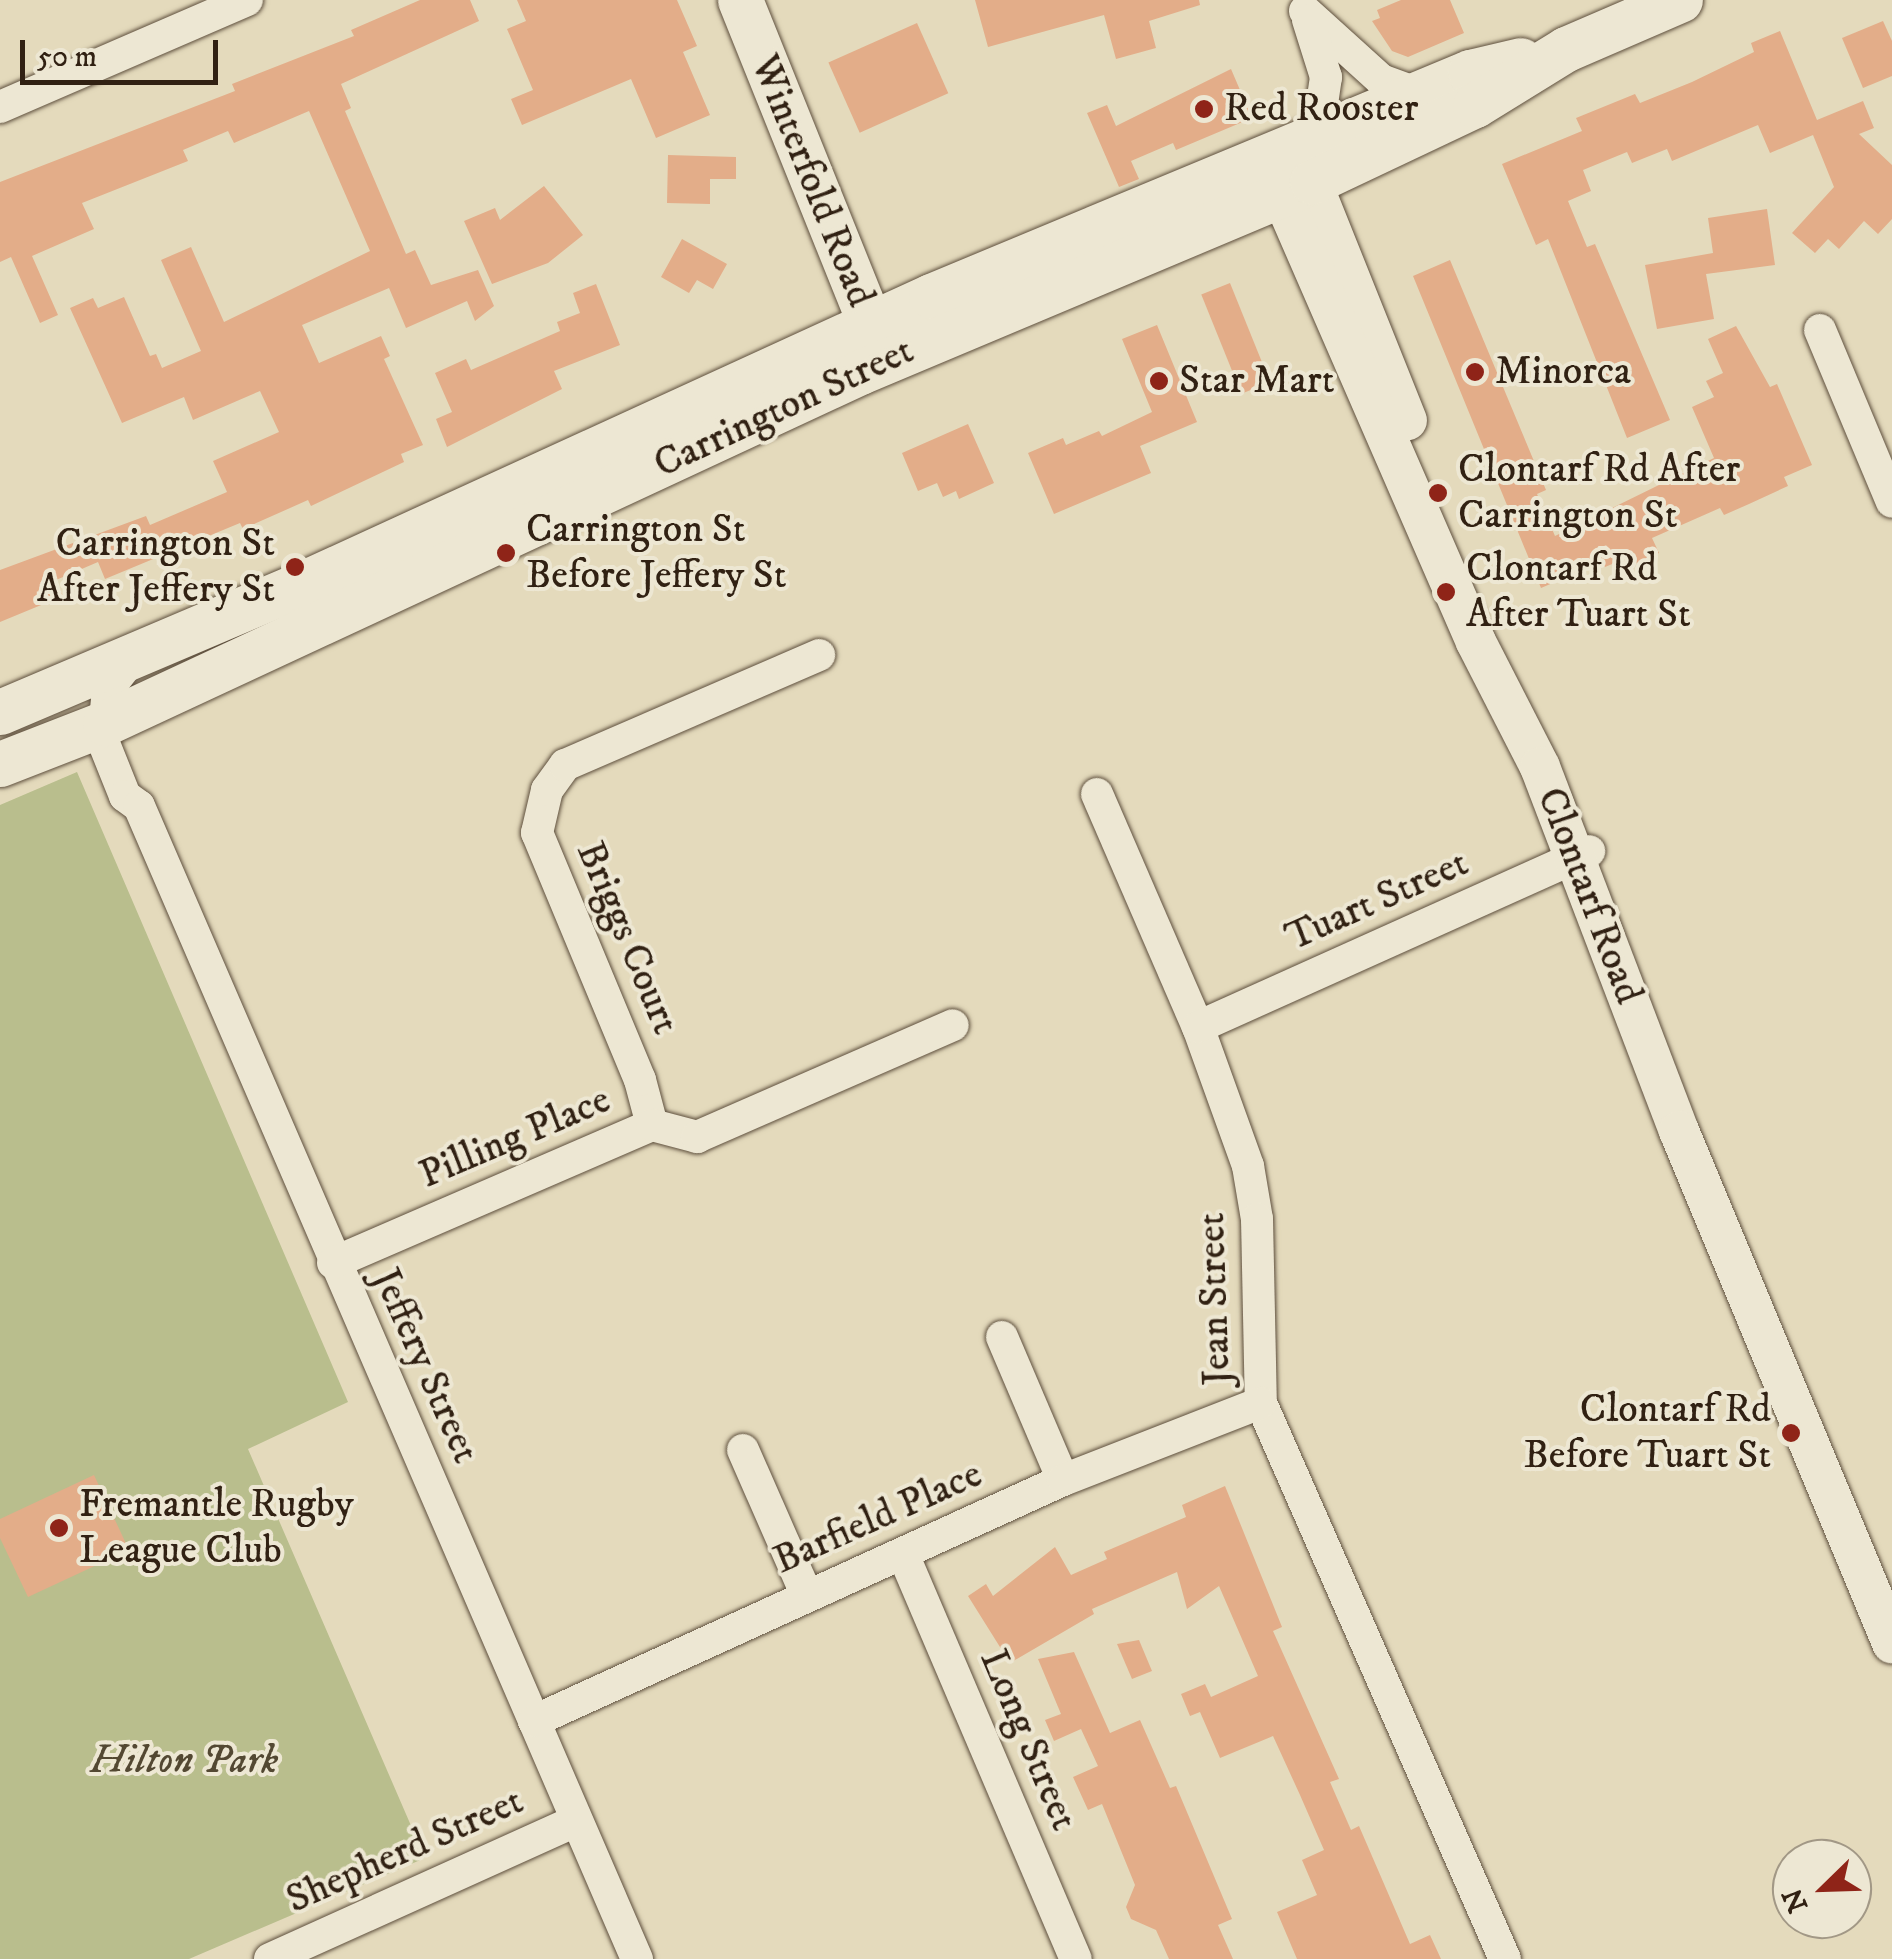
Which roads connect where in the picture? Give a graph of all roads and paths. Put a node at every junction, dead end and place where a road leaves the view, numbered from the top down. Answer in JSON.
{"nodes":[{"id":1,"x":247,"y":0,"type":"edge"},
{"id":2,"x":740,"y":0,"type":"edge"},
{"id":3,"x":760,"y":0,"type":"edge"},
{"id":4,"x":1680,"y":0,"type":"edge"},
{"id":5,"x":1302,"y":6,"type":"edge"},
{"id":6,"x":1566,"y":49,"type":"junction"},
{"id":7,"x":1419,"y":94,"type":"junction"},
{"id":8,"x":0,"y":107,"type":"edge"},
{"id":9,"x":1294,"y":163,"type":"junction"},
{"id":10,"x":1820,"y":330,"type":"dead end"},
{"id":11,"x":890,"y":337,"type":"junction"},
{"id":12,"x":1892,"y":502,"type":"edge"},
{"id":13,"x":135,"y":654,"type":"junction"},
{"id":14,"x":820,"y":655,"type":"dead end"},
{"id":15,"x":4,"y":711,"type":"edge"},
{"id":16,"x":105,"y":723,"type":"junction"},
{"id":17,"x":0,"y":764,"type":"edge"},
{"id":18,"x":1097,"y":794,"type":"dead end"},
{"id":19,"x":1583,"y":854,"type":"junction"},
{"id":20,"x":953,"y":1025,"type":"dead end"},
{"id":21,"x":1198,"y":1027,"type":"junction"},
{"id":22,"x":652,"y":1125,"type":"junction"},
{"id":23,"x":334,"y":1263,"type":"junction"},
{"id":24,"x":1002,"y":1338,"type":"dead end"},
{"id":25,"x":1261,"y":1403,"type":"junction"},
{"id":26,"x":743,"y":1450,"type":"dead end"},
{"id":27,"x":1063,"y":1480,"type":"junction"},
{"id":28,"x":903,"y":1554,"type":"junction"},
{"id":29,"x":1892,"y":1577,"type":"edge"},
{"id":30,"x":807,"y":1596,"type":"junction"},
{"id":31,"x":1892,"y":1644,"type":"edge"},
{"id":32,"x":534,"y":1721,"type":"junction"},
{"id":33,"x":575,"y":1821,"type":"junction"},
{"id":34,"x":270,"y":1959,"type":"edge"},
{"id":35,"x":637,"y":1959,"type":"edge"},
{"id":36,"x":1076,"y":1959,"type":"edge"},
{"id":37,"x":1505,"y":1959,"type":"edge"}],
"edges":[{"from":1,"to":8,"type":"street"},
{"from":2,"to":11,"type":"main road","name":"Winterfold Road"},
{"from":3,"to":11,"type":"main road","name":"Winterfold Road"},
{"from":4,"to":6,"type":"main road","name":"Carrington Street"},
{"from":5,"to":7,"type":"street"},
{"from":5,"to":9,"type":"street"},
{"from":6,"to":7,"type":"main road","name":"Carrington Street"},
{"from":6,"to":9,"type":"main road","name":"Carrington Street"},
{"from":7,"to":9,"type":"main road","name":"Carrington Street"},
{"from":9,"to":11,"type":"main road","name":"Carrington Street"},
{"from":9,"to":19,"type":"street","name":"Clontarf Road"},
{"from":10,"to":12,"type":"street"},
{"from":11,"to":13,"type":"main road","name":"Carrington Street"},
{"from":11,"to":16,"type":"main road","name":"Carrington Street"},
{"from":13,"to":15,"type":"main road","name":"Carrington Street"},
{"from":13,"to":16,"type":"street","name":"Jeffery Street"},
{"from":14,"to":22,"type":"street","name":"Briggs Court"},
{"from":15,"to":16,"type":"street"},
{"from":16,"to":17,"type":"main road","name":"Carrington Street"},
{"from":16,"to":23,"type":"street","name":"Jeffery Street"},
{"from":18,"to":21,"type":"street","name":"Jean Street"},
{"from":19,"to":21,"type":"street","name":"Tuart Street"},
{"from":19,"to":29,"type":"street","name":"Clontarf Road"},
{"from":19,"to":31,"type":"street","name":"Clontarf Road"},
{"from":20,"to":22,"type":"street","name":"Pilling Place"},
{"from":21,"to":25,"type":"street","name":"Jean Street"},
{"from":22,"to":23,"type":"street","name":"Pilling Place"},
{"from":23,"to":32,"type":"street","name":"Jeffery Street"},
{"from":24,"to":27,"type":"street"},
{"from":25,"to":27,"type":"street","name":"Barfield Place"},
{"from":25,"to":37,"type":"street","name":"Jean Street"},
{"from":26,"to":30,"type":"street"},
{"from":27,"to":28,"type":"street","name":"Barfield Place"},
{"from":28,"to":30,"type":"street","name":"Barfield Place"},
{"from":28,"to":36,"type":"street","name":"Long Street"},
{"from":30,"to":32,"type":"street","name":"Barfield Place"},
{"from":32,"to":33,"type":"street","name":"Jeffery Street"},
{"from":33,"to":34,"type":"street","name":"Shepherd Street"},
{"from":33,"to":35,"type":"street","name":"Jeffery Street"}]}
